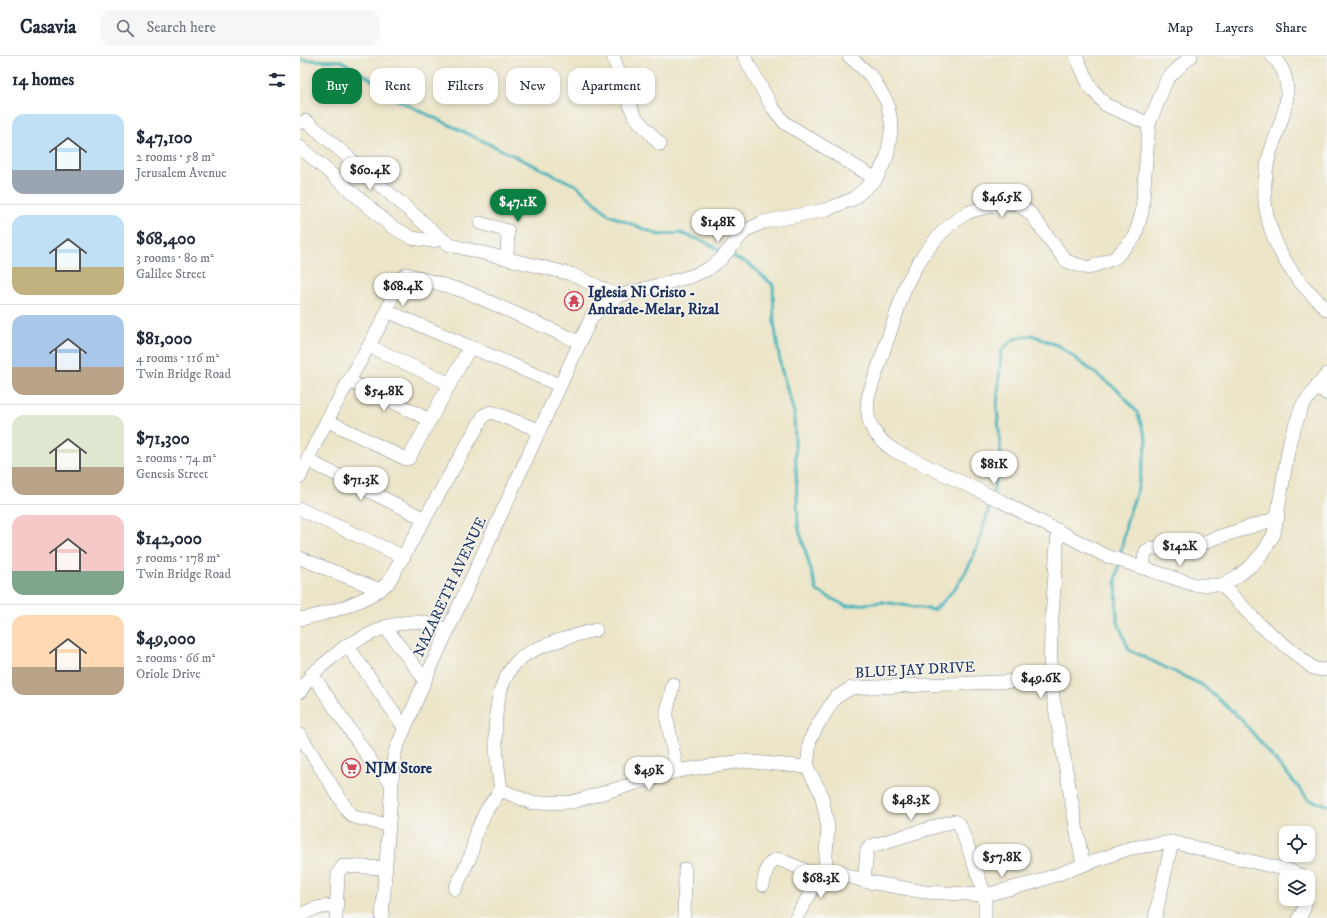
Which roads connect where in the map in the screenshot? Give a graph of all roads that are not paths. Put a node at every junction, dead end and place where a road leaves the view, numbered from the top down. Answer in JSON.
{"nodes":[{"id":1,"x":613,"y":56,"type":"edge"},
{"id":2,"x":744,"y":56,"type":"edge"},
{"id":3,"x":849,"y":56,"type":"edge"},
{"id":4,"x":1076,"y":56,"type":"edge"},
{"id":5,"x":1191,"y":56,"type":"edge"},
{"id":6,"x":1272,"y":56,"type":"edge"},
{"id":7,"x":300,"y":123,"type":"edge"},
{"id":8,"x":1149,"y":124,"type":"junction"},
{"id":9,"x":660,"y":144,"type":"dead end"},
{"id":10,"x":300,"y":147,"type":"edge"},
{"id":11,"x":876,"y":179,"type":"junction"},
{"id":12,"x":480,"y":222,"type":"dead end"},
{"id":13,"x":442,"y":239,"type":"junction"},
{"id":14,"x":507,"y":258,"type":"junction"},
{"id":15,"x":618,"y":296,"type":"junction"},
{"id":16,"x":1327,"y":310,"type":"edge"},
{"id":17,"x":387,"y":311,"type":"junction"},
{"id":18,"x":580,"y":342,"type":"junction"},
{"id":19,"x":369,"y":346,"type":"junction"},
{"id":20,"x":470,"y":347,"type":"junction"},
{"id":21,"x":1327,"y":374,"type":"edge"},
{"id":22,"x":349,"y":381,"type":"junction"},
{"id":23,"x":450,"y":384,"type":"junction"},
{"id":24,"x":559,"y":385,"type":"junction"},
{"id":25,"x":1317,"y":385,"type":"junction"},
{"id":26,"x":1327,"y":394,"type":"edge"},
{"id":27,"x":430,"y":420,"type":"junction"},
{"id":28,"x":328,"y":421,"type":"junction"},
{"id":29,"x":539,"y":430,"type":"junction"},
{"id":30,"x":307,"y":460,"type":"junction"},
{"id":31,"x":300,"y":477,"type":"edge"},
{"id":32,"x":300,"y":509,"type":"edge"},
{"id":33,"x":1278,"y":518,"type":"junction"},
{"id":34,"x":425,"y":519,"type":"junction"},
{"id":35,"x":1058,"y":530,"type":"junction"},
{"id":36,"x":404,"y":557,"type":"junction"},
{"id":37,"x":300,"y":558,"type":"edge"},
{"id":38,"x":1139,"y":566,"type":"junction"},
{"id":39,"x":1222,"y":585,"type":"junction"},
{"id":40,"x":380,"y":590,"type":"junction"},
{"id":41,"x":300,"y":619,"type":"edge"},
{"id":42,"x":385,"y":627,"type":"junction"},
{"id":43,"x":448,"y":630,"type":"junction"},
{"id":44,"x":596,"y":630,"type":"dead end"},
{"id":45,"x":347,"y":645,"type":"junction"},
{"id":46,"x":1327,"y":669,"type":"edge"},
{"id":47,"x":312,"y":674,"type":"junction"},
{"id":48,"x":425,"y":680,"type":"junction"},
{"id":49,"x":1050,"y":680,"type":"junction"},
{"id":50,"x":673,"y":684,"type":"dead end"},
{"id":51,"x":300,"y":692,"type":"edge"},
{"id":52,"x":404,"y":727,"type":"junction"},
{"id":53,"x":300,"y":735,"type":"edge"},
{"id":54,"x":807,"y":767,"type":"junction"},
{"id":55,"x":677,"y":771,"type":"junction"},
{"id":56,"x":391,"y":782,"type":"junction"},
{"id":57,"x":501,"y":790,"type":"junction"},
{"id":58,"x":388,"y":825,"type":"junction"},
{"id":59,"x":1172,"y":842,"type":"junction"},
{"id":60,"x":1083,"y":865,"type":"junction"},
{"id":61,"x":385,"y":868,"type":"junction"},
{"id":62,"x":685,"y":868,"type":"dead end"},
{"id":63,"x":1287,"y":870,"type":"edge"},
{"id":64,"x":822,"y":872,"type":"junction"},
{"id":65,"x":864,"y":881,"type":"junction"},
{"id":66,"x":762,"y":885,"type":"dead end"},
{"id":67,"x":455,"y":889,"type":"dead end"},
{"id":68,"x":985,"y":895,"type":"junction"},
{"id":69,"x":1305,"y":906,"type":"edge"},
{"id":70,"x":336,"y":912,"type":"edge"},
{"id":71,"x":300,"y":916,"type":"edge"},
{"id":72,"x":382,"y":918,"type":"edge"},
{"id":73,"x":684,"y":918,"type":"edge"},
{"id":74,"x":796,"y":918,"type":"edge"},
{"id":75,"x":984,"y":918,"type":"edge"},
{"id":76,"x":1155,"y":918,"type":"edge"},
{"id":77,"x":1298,"y":918,"type":"edge"}],
"edges":[{"from":1,"to":9,"type":"street"},
{"from":2,"to":11,"type":"street"},
{"from":3,"to":11,"type":"street"},
{"from":4,"to":8,"type":"street"},
{"from":5,"to":8,"type":"street"},
{"from":6,"to":16,"type":"street"},
{"from":7,"to":13,"type":"street"},
{"from":8,"to":35,"type":"street"},
{"from":10,"to":13,"type":"street"},
{"from":11,"to":15,"type":"street"},
{"from":12,"to":14,"type":"street"},
{"from":13,"to":14,"type":"street"},
{"from":14,"to":15,"type":"street"},
{"from":15,"to":18,"type":"street","name":"NAZARETH AVENUE"},
{"from":17,"to":18,"type":"street"},
{"from":17,"to":19,"type":"street"},
{"from":17,"to":20,"type":"street"},
{"from":18,"to":24,"type":"street","name":"NAZARETH AVENUE"},
{"from":19,"to":22,"type":"street"},
{"from":19,"to":23,"type":"street"},
{"from":20,"to":23,"type":"street"},
{"from":20,"to":24,"type":"street"},
{"from":21,"to":25,"type":"street"},
{"from":22,"to":27,"type":"street"},
{"from":22,"to":28,"type":"street"},
{"from":23,"to":27,"type":"street"},
{"from":24,"to":29,"type":"street","name":"NAZARETH AVENUE"},
{"from":25,"to":26,"type":"street"},
{"from":25,"to":33,"type":"street"},
{"from":27,"to":28,"type":"street"},
{"from":28,"to":30,"type":"street"},
{"from":29,"to":34,"type":"street"},
{"from":29,"to":43,"type":"street","name":"NAZARETH AVENUE"},
{"from":30,"to":31,"type":"street"},
{"from":30,"to":34,"type":"street"},
{"from":32,"to":36,"type":"street"},
{"from":33,"to":38,"type":"street"},
{"from":33,"to":39,"type":"street"},
{"from":34,"to":36,"type":"street"},
{"from":35,"to":38,"type":"street"},
{"from":35,"to":49,"type":"street"},
{"from":36,"to":40,"type":"street"},
{"from":37,"to":40,"type":"street"},
{"from":38,"to":39,"type":"street"},
{"from":39,"to":46,"type":"street"},
{"from":40,"to":41,"type":"street"},
{"from":42,"to":43,"type":"street"},
{"from":42,"to":45,"type":"street"},
{"from":42,"to":48,"type":"street"},
{"from":43,"to":48,"type":"street","name":"NAZARETH AVENUE"},
{"from":44,"to":57,"type":"street"},
{"from":45,"to":47,"type":"street"},
{"from":45,"to":52,"type":"street"},
{"from":47,"to":51,"type":"street"},
{"from":47,"to":56,"type":"street"},
{"from":48,"to":52,"type":"street","name":"NAZARETH AVENUE"},
{"from":49,"to":54,"type":"street","name":"BLUE JAY DRIVE"},
{"from":49,"to":60,"type":"street"},
{"from":50,"to":55,"type":"street"},
{"from":52,"to":56,"type":"street","name":"NAZARETH AVENUE"},
{"from":53,"to":58,"type":"street"},
{"from":54,"to":55,"type":"street"},
{"from":54,"to":64,"type":"street"},
{"from":55,"to":57,"type":"street"},
{"from":56,"to":58,"type":"street","name":"NAZARETH AVENUE"},
{"from":57,"to":67,"type":"street"},
{"from":58,"to":61,"type":"street","name":"NAZARETH AVENUE"},
{"from":59,"to":60,"type":"street"},
{"from":59,"to":63,"type":"street"},
{"from":59,"to":76,"type":"street"},
{"from":60,"to":68,"type":"street"},
{"from":61,"to":70,"type":"street"},
{"from":61,"to":72,"type":"street","name":"NAZARETH AVENUE"},
{"from":62,"to":73,"type":"street"},
{"from":64,"to":65,"type":"street"},
{"from":64,"to":66,"type":"street"},
{"from":64,"to":74,"type":"street"},
{"from":65,"to":68,"type":"street"},
{"from":65,"to":68,"type":"street"},
{"from":68,"to":75,"type":"street"},
{"from":69,"to":77,"type":"street"},
{"from":70,"to":71,"type":"street"}]}
